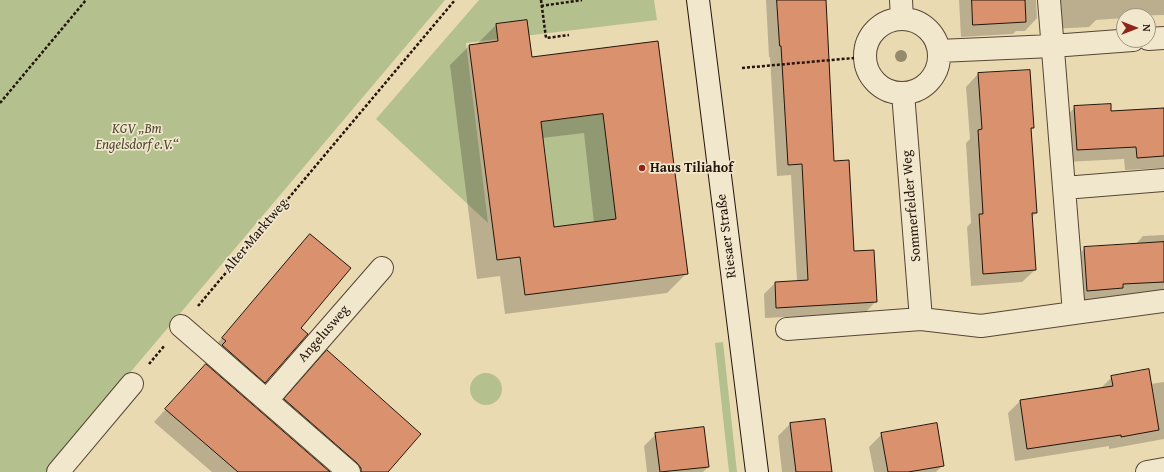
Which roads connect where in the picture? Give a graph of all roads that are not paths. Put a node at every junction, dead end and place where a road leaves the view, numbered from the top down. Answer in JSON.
{"nodes":[{"id":1,"x":698,"y":0,"type":"edge"},
{"id":2,"x":1049,"y":0,"type":"edge"},
{"id":3,"x":901,"y":10,"type":"edge"},
{"id":4,"x":1116,"y":41,"type":"edge"},
{"id":5,"x":1052,"y":46,"type":"junction"},
{"id":6,"x":939,"y":51,"type":"junction"},
{"id":7,"x":903,"y":94,"type":"junction"},
{"id":8,"x":1164,"y":180,"type":"edge"},
{"id":9,"x":1064,"y":188,"type":"junction"},
{"id":10,"x":382,"y":268,"type":"dead end"},
{"id":11,"x":1164,"y":301,"type":"edge"},
{"id":12,"x":1074,"y":313,"type":"junction"},
{"id":13,"x":922,"y":319,"type":"junction"},
{"id":14,"x":181,"y":326,"type":"road end"},
{"id":15,"x":787,"y":330,"type":"dead end"},
{"id":16,"x":132,"y":384,"type":"road end"},
{"id":17,"x":267,"y":400,"type":"junction"},
{"id":18,"x":1164,"y":469,"type":"edge"},
{"id":19,"x":58,"y":472,"type":"edge"},
{"id":20,"x":349,"y":472,"type":"edge"},
{"id":21,"x":757,"y":472,"type":"edge"},
{"id":22,"x":1147,"y":472,"type":"edge"}],
"edges":[{"from":1,"to":21,"type":"street","name":"Riesaer Straße"},
{"from":2,"to":5,"type":"street"},
{"from":3,"to":6,"type":"street"},
{"from":3,"to":7,"type":"street"},
{"from":4,"to":5,"type":"street"},
{"from":5,"to":6,"type":"street"},
{"from":5,"to":9,"type":"street"},
{"from":6,"to":7,"type":"street"},
{"from":7,"to":13,"type":"street","name":"Sommerfelder Weg"},
{"from":8,"to":9,"type":"street"},
{"from":9,"to":12,"type":"street"},
{"from":10,"to":17,"type":"street","name":"Angelusweg"},
{"from":11,"to":12,"type":"street"},
{"from":12,"to":13,"type":"street"},
{"from":13,"to":15,"type":"street"},
{"from":14,"to":17,"type":"street"},
{"from":16,"to":19,"type":"street"},
{"from":17,"to":20,"type":"street"},
{"from":18,"to":22,"type":"street"}]}
